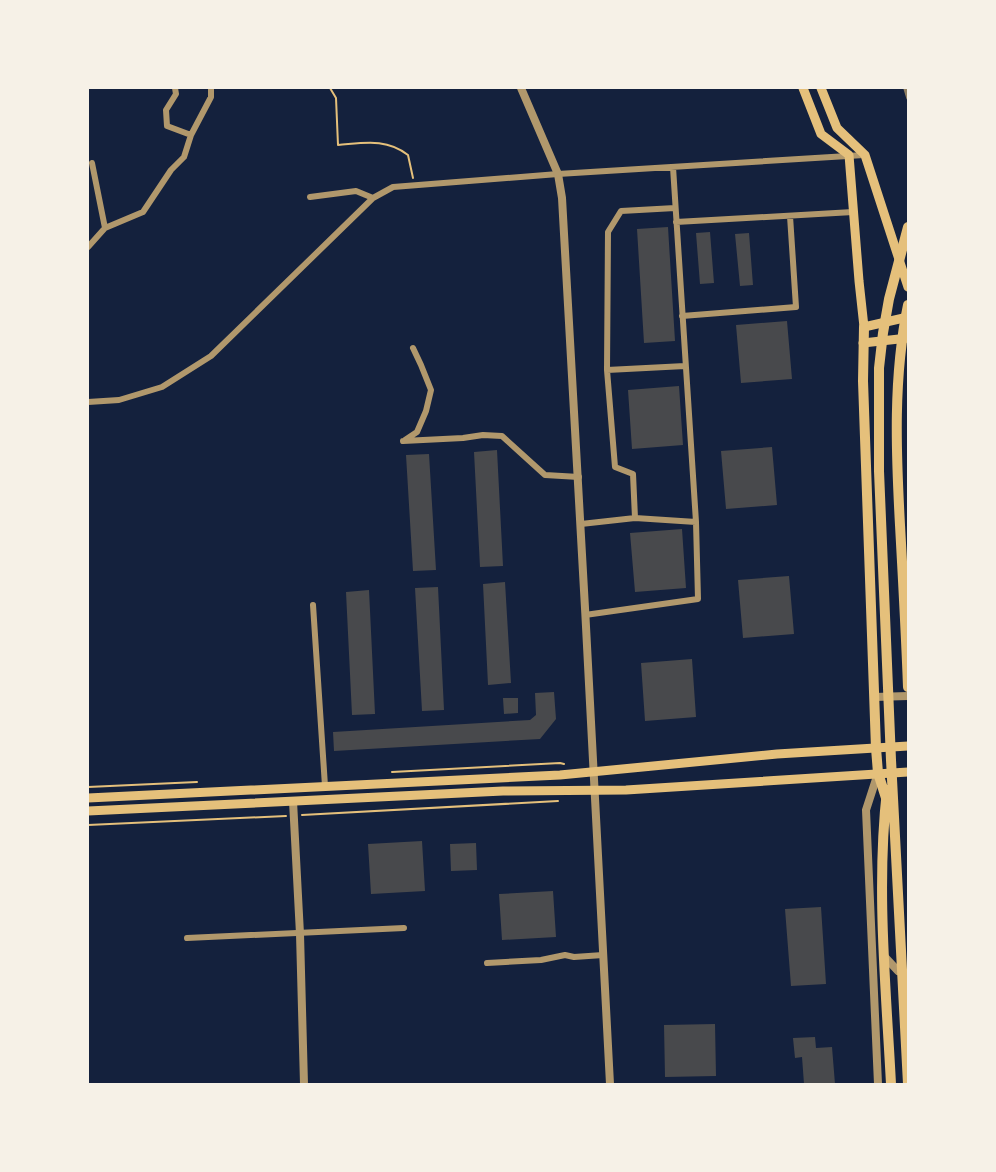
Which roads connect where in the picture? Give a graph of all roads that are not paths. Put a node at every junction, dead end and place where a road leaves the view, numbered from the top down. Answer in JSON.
{"nodes":[{"id":1,"x":175,"y":88,"type":"edge"},
{"id":2,"x":211,"y":88,"type":"edge"},
{"id":3,"x":521,"y":88,"type":"edge"},
{"id":4,"x":803,"y":88,"type":"edge"},
{"id":5,"x":821,"y":88,"type":"edge"},
{"id":6,"x":191,"y":135,"type":"junction"},
{"id":7,"x":849,"y":155,"type":"junction"},
{"id":8,"x":865,"y":155,"type":"junction"},
{"id":9,"x":92,"y":163,"type":"dead end"},
{"id":10,"x":673,"y":167,"type":"junction"},
{"id":11,"x":558,"y":174,"type":"junction"},
{"id":12,"x":310,"y":197,"type":"dead end"},
{"id":13,"x":373,"y":198,"type":"junction"},
{"id":14,"x":675,"y":208,"type":"junction"},
{"id":15,"x":853,"y":212,"type":"junction"},
{"id":16,"x":790,"y":216,"type":"junction"},
{"id":17,"x":676,"y":222,"type":"junction"},
{"id":18,"x":908,"y":227,"type":"edge"},
{"id":19,"x":105,"y":228,"type":"junction"},
{"id":20,"x":88,"y":247,"type":"edge"},
{"id":21,"x":908,"y":287,"type":"edge"},
{"id":22,"x":908,"y":305,"type":"edge"},
{"id":23,"x":682,"y":316,"type":"junction"},
{"id":24,"x":908,"y":317,"type":"edge"},
{"id":25,"x":864,"y":327,"type":"junction"},
{"id":26,"x":908,"y":338,"type":"edge"},
{"id":27,"x":863,"y":343,"type":"junction"},
{"id":28,"x":413,"y":348,"type":"dead end"},
{"id":29,"x":685,"y":366,"type":"junction"},
{"id":30,"x":607,"y":370,"type":"junction"},
{"id":31,"x":88,"y":402,"type":"edge"},
{"id":32,"x":579,"y":477,"type":"junction"},
{"id":33,"x":635,"y":519,"type":"junction"},
{"id":34,"x":696,"y":522,"type":"junction"},
{"id":35,"x":581,"y":524,"type":"junction"},
{"id":36,"x":313,"y":605,"type":"dead end"},
{"id":37,"x":585,"y":615,"type":"junction"},
{"id":38,"x":908,"y":687,"type":"edge"},
{"id":39,"x":908,"y":696,"type":"edge"},
{"id":40,"x":874,"y":697,"type":"junction"},
{"id":41,"x":908,"y":746,"type":"edge"},
{"id":42,"x":876,"y":748,"type":"junction"},
{"id":43,"x":891,"y":760,"type":"junction"},
{"id":44,"x":592,"y":771,"type":"junction"},
{"id":45,"x":908,"y":772,"type":"edge"},
{"id":46,"x":878,"y":773,"type":"junction"},
{"id":47,"x":325,"y":786,"type":"junction"},
{"id":48,"x":594,"y":789,"type":"junction"},
{"id":49,"x":88,"y":798,"type":"edge"},
{"id":50,"x":293,"y":801,"type":"junction"},
{"id":51,"x":88,"y":811,"type":"edge"},
{"id":52,"x":404,"y":929,"type":"dead end"},
{"id":53,"x":300,"y":934,"type":"junction"},
{"id":54,"x":187,"y":938,"type":"dead end"},
{"id":55,"x":872,"y":944,"type":"junction"},
{"id":56,"x":603,"y":954,"type":"junction"},
{"id":57,"x":487,"y":963,"type":"dead end"},
{"id":58,"x":898,"y":971,"type":"junction"},
{"id":59,"x":304,"y":1084,"type":"edge"},
{"id":60,"x":610,"y":1084,"type":"edge"},
{"id":61,"x":878,"y":1084,"type":"edge"},
{"id":62,"x":891,"y":1084,"type":"edge"},
{"id":63,"x":906,"y":1084,"type":"edge"}],
"edges":[{"from":1,"to":6,"type":"street"},
{"from":2,"to":6,"type":"street"},
{"from":3,"to":11,"type":"street"},
{"from":4,"to":7,"type":"main road"},
{"from":5,"to":8,"type":"main road"},
{"from":6,"to":19,"type":"street"},
{"from":7,"to":8,"type":"street"},
{"from":7,"to":10,"type":"street"},
{"from":7,"to":15,"type":"main road"},
{"from":8,"to":21,"type":"main road"},
{"from":9,"to":19,"type":"street"},
{"from":10,"to":11,"type":"street"},
{"from":10,"to":14,"type":"street"},
{"from":11,"to":13,"type":"street"},
{"from":11,"to":32,"type":"street"},
{"from":12,"to":13,"type":"street"},
{"from":13,"to":31,"type":"street"},
{"from":14,"to":17,"type":"street"},
{"from":14,"to":30,"type":"street"},
{"from":15,"to":16,"type":"street"},
{"from":15,"to":25,"type":"main road"},
{"from":16,"to":17,"type":"street"},
{"from":16,"to":23,"type":"street"},
{"from":17,"to":23,"type":"street"},
{"from":18,"to":43,"type":"highway"},
{"from":19,"to":20,"type":"street"},
{"from":22,"to":38,"type":"highway"},
{"from":23,"to":29,"type":"street"},
{"from":24,"to":25,"type":"main road"},
{"from":25,"to":27,"type":"main road"},
{"from":26,"to":27,"type":"main road"},
{"from":27,"to":40,"type":"main road"},
{"from":28,"to":32,"type":"street"},
{"from":29,"to":30,"type":"street"},
{"from":29,"to":34,"type":"street"},
{"from":30,"to":33,"type":"street"},
{"from":32,"to":35,"type":"street"},
{"from":33,"to":34,"type":"street"},
{"from":33,"to":35,"type":"street"},
{"from":34,"to":37,"type":"street"},
{"from":35,"to":37,"type":"street"},
{"from":36,"to":47,"type":"street"},
{"from":37,"to":44,"type":"street"},
{"from":39,"to":40,"type":"street"},
{"from":40,"to":42,"type":"main road"},
{"from":41,"to":42,"type":"main road"},
{"from":42,"to":44,"type":"main road"},
{"from":42,"to":46,"type":"main road"},
{"from":43,"to":62,"type":"highway"},
{"from":43,"to":63,"type":"highway"},
{"from":44,"to":47,"type":"main road"},
{"from":44,"to":48,"type":"street"},
{"from":45,"to":46,"type":"main road"},
{"from":46,"to":48,"type":"main road"},
{"from":46,"to":55,"type":"street"},
{"from":46,"to":58,"type":"main road"},
{"from":47,"to":49,"type":"main road"},
{"from":48,"to":50,"type":"main road"},
{"from":48,"to":56,"type":"street"},
{"from":50,"to":51,"type":"main road"},
{"from":50,"to":53,"type":"street"},
{"from":52,"to":53,"type":"street"},
{"from":53,"to":54,"type":"street"},
{"from":53,"to":59,"type":"street"},
{"from":55,"to":58,"type":"street"},
{"from":55,"to":61,"type":"street"},
{"from":56,"to":57,"type":"street"},
{"from":56,"to":60,"type":"street"},
{"from":58,"to":63,"type":"main road"}]}
